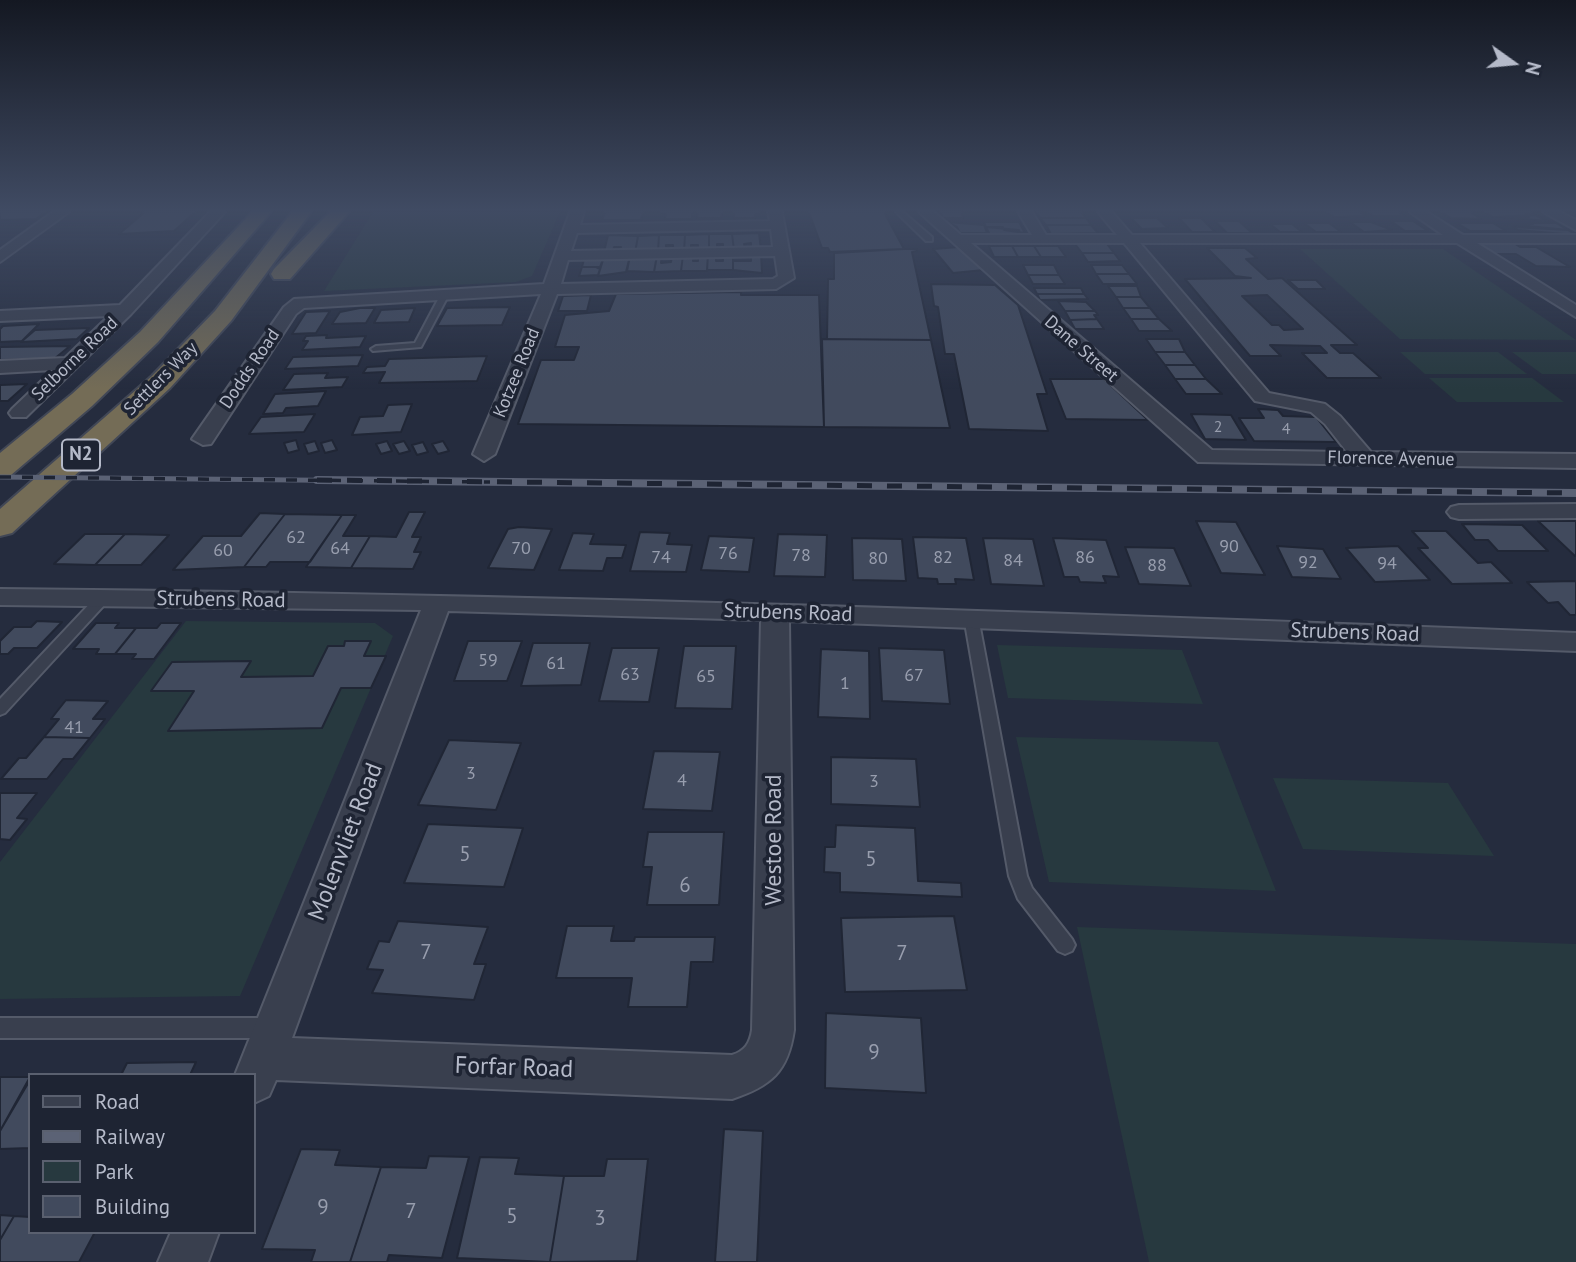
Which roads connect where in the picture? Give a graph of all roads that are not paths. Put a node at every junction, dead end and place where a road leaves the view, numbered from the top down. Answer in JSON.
{"nodes":[{"id":1,"x":162,"y":271,"type":"edge"},
{"id":2,"x":181,"y":271,"type":"edge"},
{"id":3,"x":211,"y":271,"type":"edge"},
{"id":4,"x":257,"y":271,"type":"edge"},
{"id":5,"x":284,"y":271,"type":"edge"},
{"id":6,"x":557,"y":271,"type":"edge"},
{"id":7,"x":785,"y":271,"type":"edge"},
{"id":8,"x":993,"y":271,"type":"edge"},
{"id":9,"x":1154,"y":271,"type":"edge"},
{"id":10,"x":1509,"y":271,"type":"edge"},
{"id":11,"x":1533,"y":286,"type":"junction"},
{"id":12,"x":1565,"y":286,"type":"dead end"},
{"id":13,"x":551,"y":289,"type":"junction"},
{"id":14,"x":445,"y":294,"type":"junction"},
{"id":15,"x":125,"y":310,"type":"junction"},
{"id":16,"x":1576,"y":313,"type":"edge"},
{"id":17,"x":0,"y":316,"type":"edge"},
{"id":18,"x":376,"y":349,"type":"dead end"},
{"id":19,"x":71,"y":363,"type":"junction"},
{"id":20,"x":0,"y":367,"type":"edge"},
{"id":21,"x":161,"y":382,"type":"junction"},
{"id":22,"x":82,"y":400,"type":"junction"},
{"id":23,"x":19,"y":414,"type":"dead end"},
{"id":24,"x":203,"y":439,"type":"dead end"},
{"id":25,"x":484,"y":454,"type":"dead end"},
{"id":26,"x":1197,"y":454,"type":"joint"},
{"id":27,"x":1364,"y":458,"type":"junction"},
{"id":28,"x":1576,"y":461,"type":"edge"},
{"id":29,"x":0,"y":468,"type":"edge"},
{"id":30,"x":1576,"y":510,"type":"edge"},
{"id":31,"x":1460,"y":512,"type":"dead end"},
{"id":32,"x":0,"y":526,"type":"edge"},
{"id":33,"x":0,"y":597,"type":"edge"},
{"id":34,"x":102,"y":599,"type":"junction"},
{"id":35,"x":438,"y":602,"type":"junction"},
{"id":36,"x":775,"y":612,"type":"junction"},
{"id":37,"x":971,"y":617,"type":"junction"},
{"id":38,"x":1576,"y":642,"type":"edge"},
{"id":39,"x":0,"y":709,"type":"edge"},
{"id":40,"x":1065,"y":945,"type":"dead end"},
{"id":41,"x":0,"y":1028,"type":"edge"},
{"id":42,"x":264,"y":1055,"type":"edge"},
{"id":43,"x":762,"y":1064,"type":"joint"},
{"id":44,"x":194,"y":1234,"type":"edge"},
{"id":45,"x":183,"y":1262,"type":"edge"}],
"edges":[{"from":1,"to":15,"type":"street","name":"Selborne Road"},
{"from":2,"to":22,"type":"highway"},
{"from":3,"to":22,"type":"highway","name":"Settlers Way","number":"N2"},
{"from":4,"to":21,"type":"highway","name":"Settlers Way","number":"N2"},
{"from":5,"to":21,"type":"highway"},
{"from":6,"to":13,"type":"street","name":"Kotzee Road"},
{"from":7,"to":13,"type":"street"},
{"from":8,"to":26,"type":"street","name":"Dane Street"},
{"from":9,"to":27,"type":"street"},
{"from":10,"to":11,"type":"street"},
{"from":11,"to":12,"type":"street"},
{"from":11,"to":16,"type":"street"},
{"from":13,"to":14,"type":"street"},
{"from":13,"to":25,"type":"street","name":"Kotzee Road"},
{"from":14,"to":18,"type":"lane"},
{"from":14,"to":24,"type":"street","name":"Dodds Road"},
{"from":15,"to":17,"type":"street"},
{"from":15,"to":19,"type":"street","name":"Selborne Road"},
{"from":19,"to":20,"type":"street"},
{"from":19,"to":23,"type":"street","name":"Selborne Road"},
{"from":21,"to":32,"type":"highway","name":"Settlers Way","number":"N2"},
{"from":22,"to":29,"type":"highway","name":"Settlers Way","number":"N2"},
{"from":26,"to":27,"type":"street","name":"Florence Avenue"},
{"from":27,"to":28,"type":"street","name":"Florence Avenue"},
{"from":30,"to":31,"type":"street"},
{"from":33,"to":34,"type":"street","name":"Strubens Road"},
{"from":34,"to":35,"type":"street","name":"Strubens Road"},
{"from":34,"to":39,"type":"lane"},
{"from":35,"to":36,"type":"street","name":"Strubens Road"},
{"from":35,"to":42,"type":"street","name":"Molenvliet Road"},
{"from":36,"to":37,"type":"street","name":"Strubens Road"},
{"from":36,"to":43,"type":"street","name":"Westoe Road"},
{"from":37,"to":38,"type":"street","name":"Strubens Road"},
{"from":37,"to":40,"type":"lane"},
{"from":41,"to":42,"type":"lane"},
{"from":42,"to":43,"type":"street","name":"Forfar Road"},
{"from":44,"to":45,"type":"street"}]}
